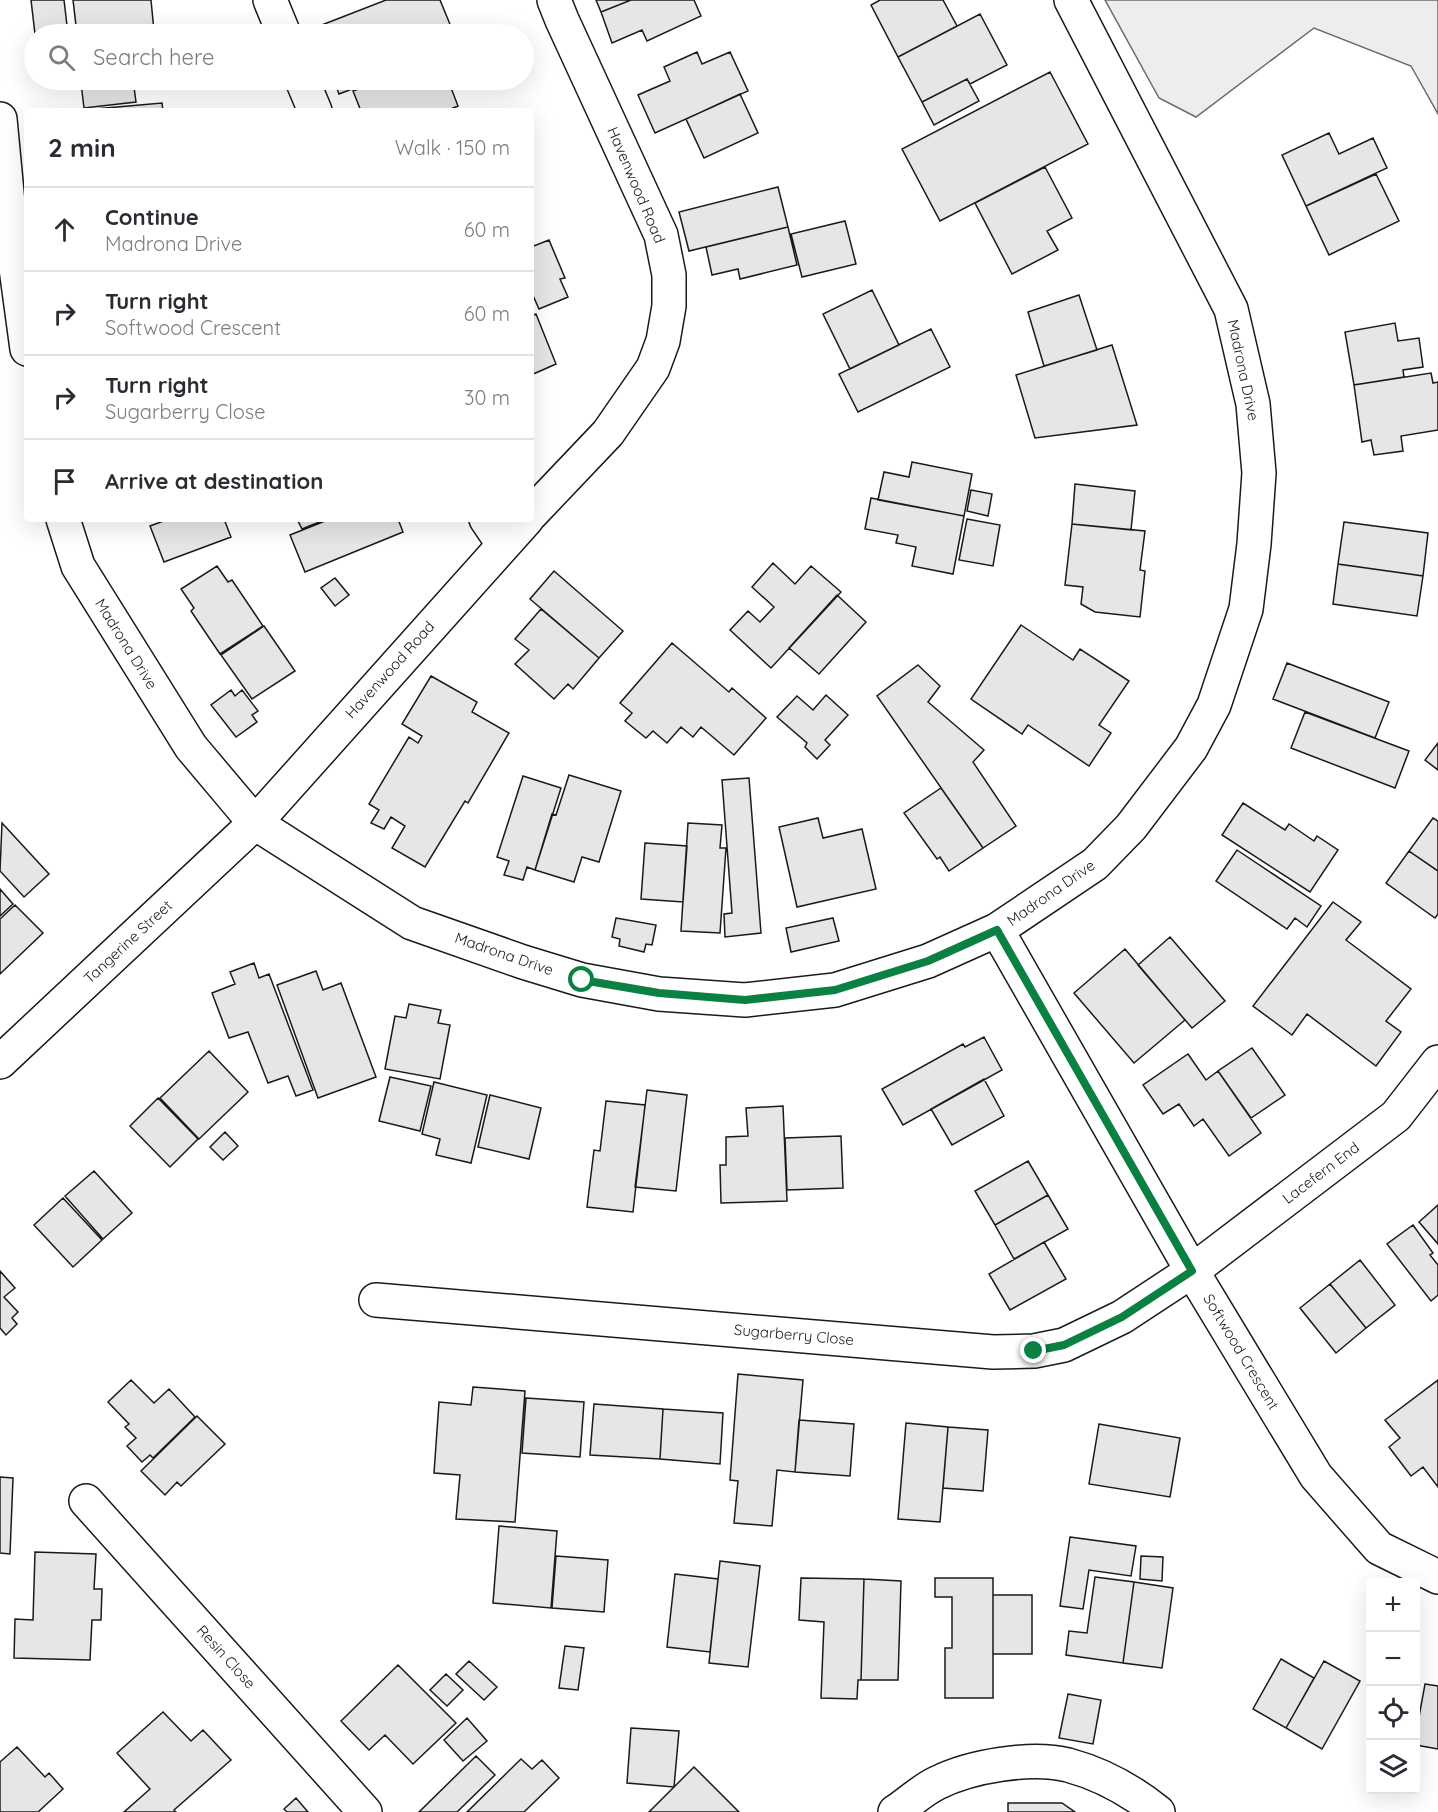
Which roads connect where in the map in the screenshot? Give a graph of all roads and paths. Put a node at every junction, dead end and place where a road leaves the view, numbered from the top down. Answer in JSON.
{"nodes":[{"id":1,"x":270,"y":0,"type":"edge"},
{"id":2,"x":555,"y":0,"type":"edge"},
{"id":3,"x":1071,"y":0,"type":"edge"},
{"id":4,"x":280,"y":24,"type":"edge"},
{"id":5,"x":306,"y":90,"type":"edge"},
{"id":6,"x":314,"y":108,"type":"edge"},
{"id":7,"x":0,"y":119,"type":"edge"},
{"id":8,"x":24,"y":328,"type":"edge"},
{"id":9,"x":534,"y":511,"type":"edge"},
{"id":10,"x":64,"y":522,"type":"edge"},
{"id":11,"x":519,"y":522,"type":"edge"},
{"id":12,"x":495,"y":531,"type":"edge"},
{"id":13,"x":255,"y":823,"type":"junction"},
{"id":14,"x":997,"y":930,"type":"junction"},
{"id":15,"x":0,"y":1062,"type":"edge"},
{"id":16,"x":1438,"y":1062,"type":"edge"},
{"id":17,"x":1192,"y":1271,"type":"junction"},
{"id":18,"x":376,"y":1300,"type":"dead end"},
{"id":19,"x":87,"y":1501,"type":"dead end"},
{"id":20,"x":1438,"y":1577,"type":"edge"},
{"id":21,"x":365,"y":1812,"type":"edge"},
{"id":22,"x":895,"y":1812,"type":"edge"},
{"id":23,"x":1158,"y":1812,"type":"edge"}],
"edges":[{"from":1,"to":4,"type":"street"},
{"from":2,"to":9,"type":"street","name":"Havenwood Road"},
{"from":3,"to":14,"type":"street","name":"Madrona Drive"},
{"from":5,"to":6,"type":"street"},
{"from":7,"to":8,"type":"street"},
{"from":10,"to":13,"type":"street","name":"Madrona Drive"},
{"from":11,"to":12,"type":"street","name":"Havenwood Road"},
{"from":12,"to":13,"type":"street","name":"Havenwood Road"},
{"from":13,"to":14,"type":"street","name":"Madrona Drive"},
{"from":13,"to":15,"type":"street","name":"Tangerine Street"},
{"from":14,"to":17,"type":"street","name":"Softwood Crescent"},
{"from":16,"to":17,"type":"street","name":"Lacefern End"},
{"from":17,"to":18,"type":"street","name":"Sugarberry Close"},
{"from":17,"to":20,"type":"street","name":"Softwood Crescent"},
{"from":19,"to":21,"type":"street","name":"Resin Close"},
{"from":22,"to":23,"type":"street"}]}
